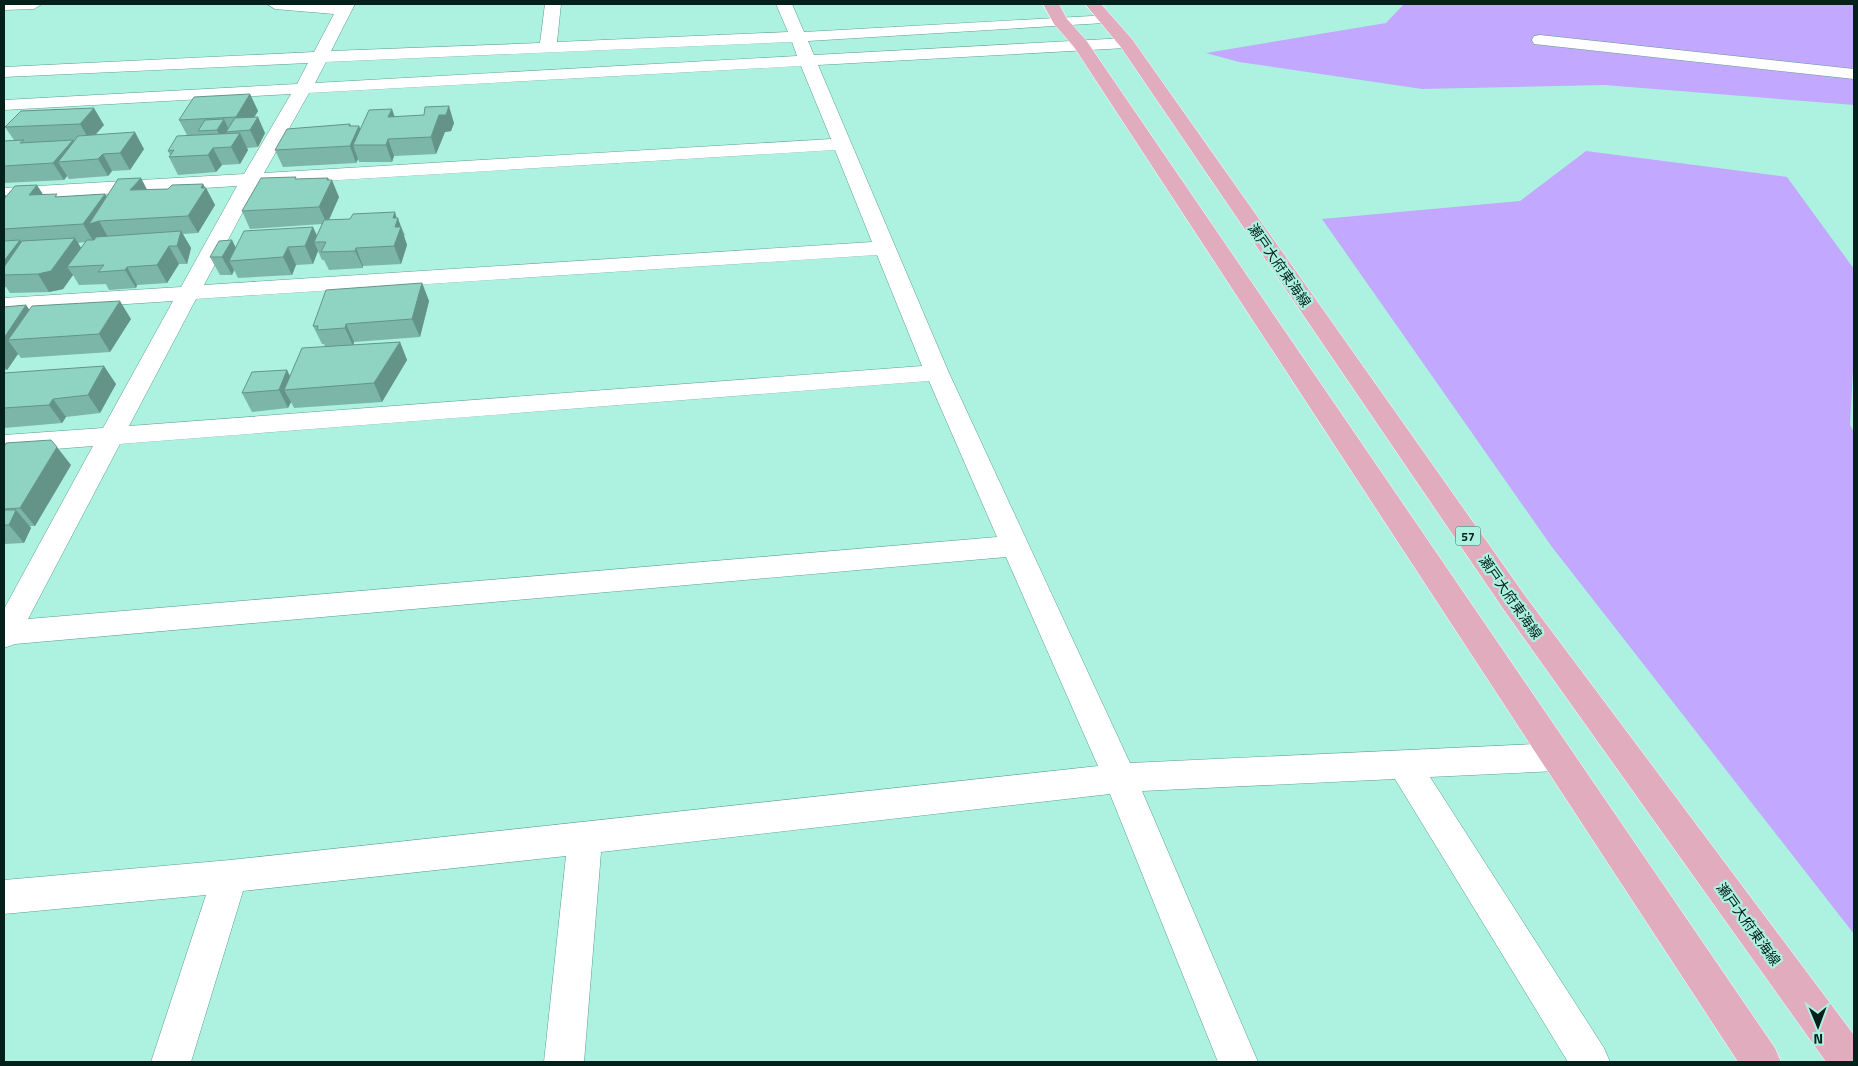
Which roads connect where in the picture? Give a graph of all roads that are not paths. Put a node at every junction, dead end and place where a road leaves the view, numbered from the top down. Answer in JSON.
{"nodes":[{"id":1,"x":34,"y":4,"type":"edge"},
{"id":2,"x":275,"y":4,"type":"edge"},
{"id":3,"x":553,"y":4,"type":"edge"},
{"id":4,"x":784,"y":4,"type":"edge"},
{"id":5,"x":4,"y":5,"type":"edge"},
{"id":6,"x":346,"y":7,"type":"edge"},
{"id":7,"x":1099,"y":11,"type":"edge"},
{"id":8,"x":1056,"y":12,"type":"edge"},
{"id":9,"x":798,"y":38,"type":"junction"},
{"id":10,"x":1540,"y":40,"type":"dead end"},
{"id":11,"x":1126,"y":43,"type":"junction"},
{"id":12,"x":1080,"y":44,"type":"junction"},
{"id":13,"x":548,"y":47,"type":"junction"},
{"id":14,"x":320,"y":57,"type":"junction"},
{"id":15,"x":807,"y":61,"type":"junction"},
{"id":16,"x":4,"y":72,"type":"edge"},
{"id":17,"x":1854,"y":74,"type":"edge"},
{"id":18,"x":303,"y":89,"type":"junction"},
{"id":19,"x":4,"y":104,"type":"edge"},
{"id":20,"x":841,"y":144,"type":"junction"},
{"id":21,"x":250,"y":180,"type":"junction"},
{"id":22,"x":4,"y":194,"type":"edge"},
{"id":23,"x":884,"y":248,"type":"junction"},
{"id":24,"x":190,"y":293,"type":"junction"},
{"id":25,"x":4,"y":306,"type":"edge"},
{"id":26,"x":937,"y":373,"type":"junction"},
{"id":27,"x":111,"y":436,"type":"junction"},
{"id":28,"x":4,"y":444,"type":"edge"},
{"id":29,"x":1016,"y":546,"type":"junction"},
{"id":30,"x":4,"y":634,"type":"edge"},
{"id":31,"x":1556,"y":757,"type":"junction"},
{"id":32,"x":1404,"y":765,"type":"junction"},
{"id":33,"x":1120,"y":778,"type":"junction"},
{"id":34,"x":585,"y":838,"type":"junction"},
{"id":35,"x":230,"y":876,"type":"junction"},
{"id":36,"x":4,"y":897,"type":"edge"},
{"id":37,"x":171,"y":1062,"type":"edge"},
{"id":38,"x":564,"y":1062,"type":"edge"},
{"id":39,"x":1238,"y":1062,"type":"edge"},
{"id":40,"x":1590,"y":1062,"type":"edge"},
{"id":41,"x":1761,"y":1062,"type":"edge"},
{"id":42,"x":1850,"y":1062,"type":"edge"}],
"edges":[{"from":1,"to":5,"type":"street"},
{"from":2,"to":6,"type":"street"},
{"from":3,"to":13,"type":"street"},
{"from":4,"to":9,"type":"street"},
{"from":6,"to":14,"type":"street"},
{"from":7,"to":8,"type":"street"},
{"from":7,"to":11,"type":"main road","name":"瀬戸大府東海線","number":"57"},
{"from":8,"to":9,"type":"street"},
{"from":8,"to":12,"type":"main road"},
{"from":9,"to":13,"type":"street"},
{"from":9,"to":15,"type":"street"},
{"from":10,"to":17,"type":"street"},
{"from":11,"to":12,"type":"street"},
{"from":11,"to":42,"type":"main road","name":"瀬戸大府東海線","number":"57"},
{"from":12,"to":15,"type":"street"},
{"from":12,"to":31,"type":"main road"},
{"from":13,"to":14,"type":"street"},
{"from":14,"to":16,"type":"street"},
{"from":14,"to":18,"type":"street"},
{"from":15,"to":18,"type":"street"},
{"from":15,"to":20,"type":"street"},
{"from":18,"to":19,"type":"street"},
{"from":18,"to":21,"type":"street"},
{"from":20,"to":21,"type":"street"},
{"from":20,"to":23,"type":"street"},
{"from":21,"to":22,"type":"street"},
{"from":21,"to":24,"type":"street"},
{"from":23,"to":24,"type":"street"},
{"from":23,"to":26,"type":"street"},
{"from":24,"to":25,"type":"street"},
{"from":24,"to":27,"type":"street"},
{"from":26,"to":27,"type":"street"},
{"from":26,"to":29,"type":"street"},
{"from":27,"to":28,"type":"street"},
{"from":27,"to":30,"type":"street"},
{"from":29,"to":30,"type":"street"},
{"from":29,"to":33,"type":"street"},
{"from":31,"to":32,"type":"street"},
{"from":31,"to":41,"type":"main road"},
{"from":32,"to":33,"type":"street"},
{"from":32,"to":40,"type":"street"},
{"from":33,"to":34,"type":"street"},
{"from":33,"to":39,"type":"street"},
{"from":34,"to":35,"type":"street"},
{"from":34,"to":38,"type":"street"},
{"from":35,"to":36,"type":"street"},
{"from":35,"to":37,"type":"street"}]}
